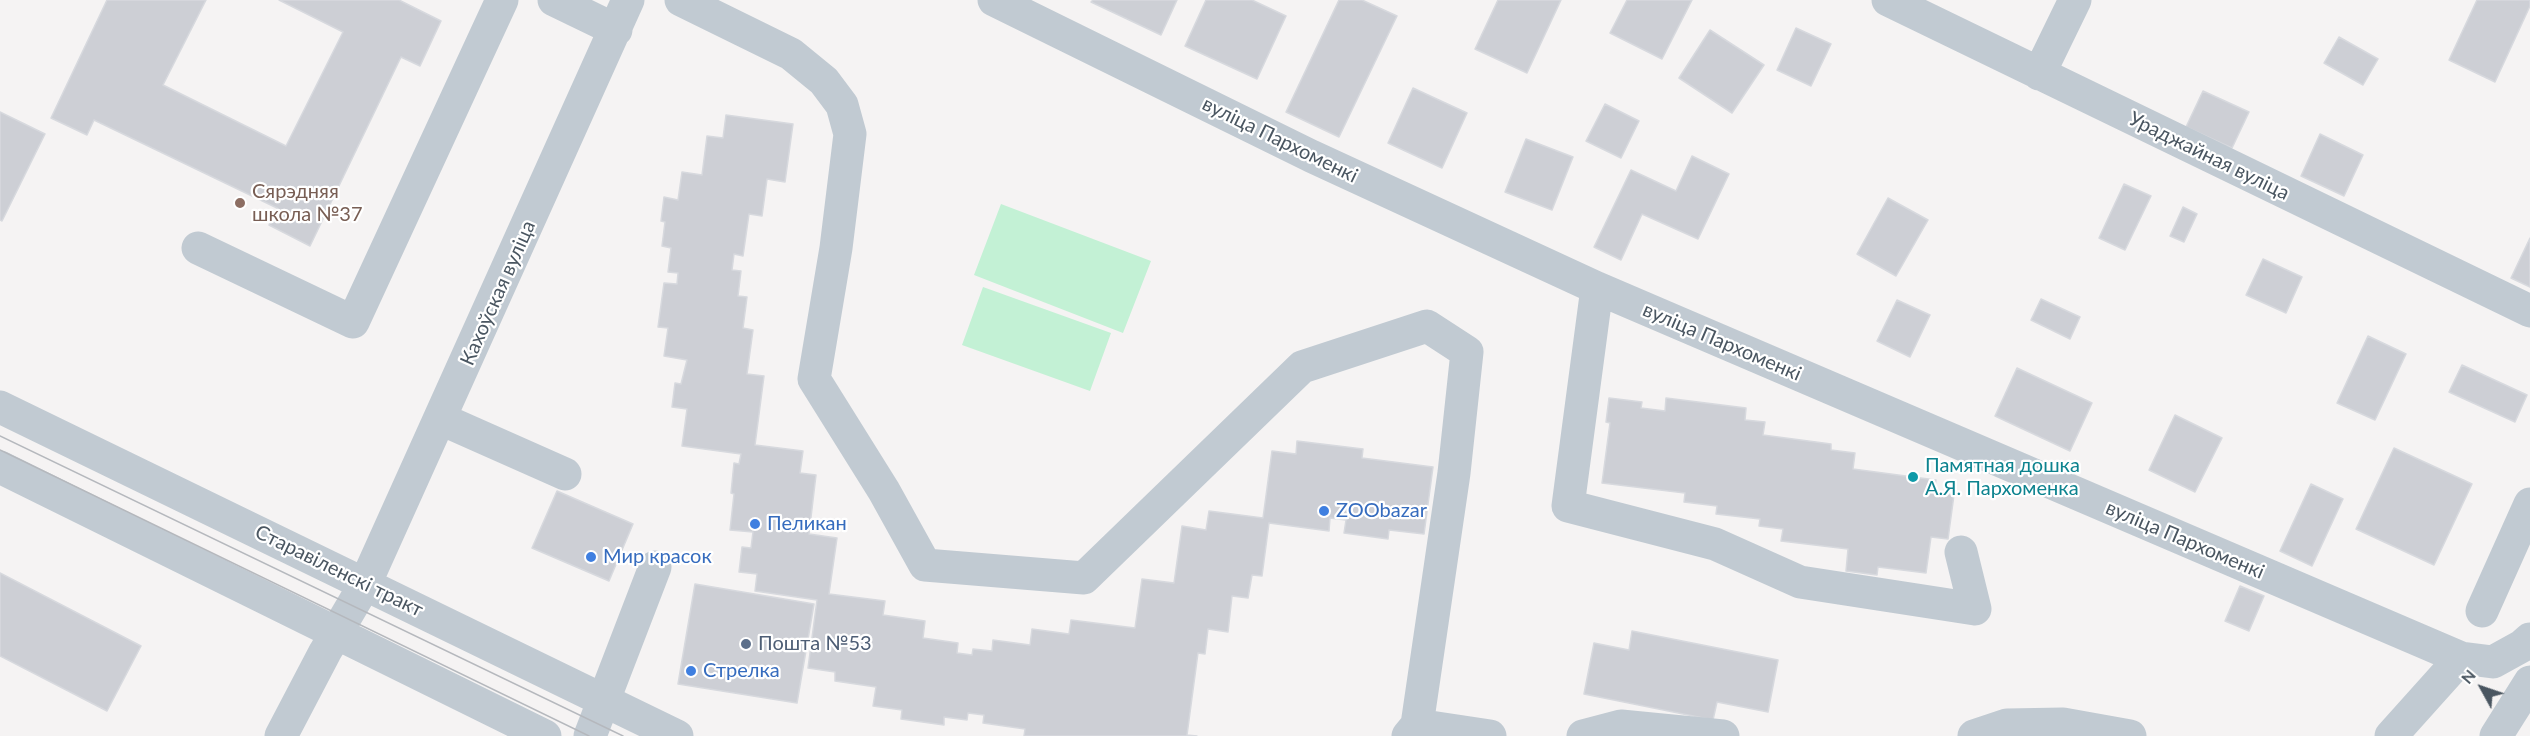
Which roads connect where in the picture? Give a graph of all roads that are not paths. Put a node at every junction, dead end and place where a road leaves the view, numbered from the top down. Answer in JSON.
{"nodes":[{"id":1,"x":502,"y":0,"type":"edge"},
{"id":2,"x":554,"y":0,"type":"edge"},
{"id":3,"x":628,"y":0,"type":"edge"},
{"id":4,"x":681,"y":0,"type":"edge"},
{"id":5,"x":994,"y":0,"type":"edge"},
{"id":6,"x":1888,"y":0,"type":"edge"},
{"id":7,"x":2075,"y":0,"type":"edge"},
{"id":8,"x":616,"y":30,"type":"junction"},
{"id":9,"x":2039,"y":74,"type":"junction"},
{"id":10,"x":198,"y":248,"type":"dead end"},
{"id":11,"x":1597,"y":288,"type":"junction"},
{"id":12,"x":2530,"y":311,"type":"edge"},
{"id":13,"x":0,"y":407,"type":"edge"},
{"id":14,"x":441,"y":419,"type":"junction"},
{"id":15,"x":0,"y":467,"type":"edge"},
{"id":16,"x":565,"y":474,"type":"dead end"},
{"id":17,"x":2530,"y":504,"type":"edge"},
{"id":18,"x":1961,"y":552,"type":"dead end"},
{"id":19,"x":655,"y":567,"type":"dead end"},
{"id":20,"x":365,"y":584,"type":"junction"},
{"id":21,"x":2482,"y":611,"type":"dead end"},
{"id":22,"x":335,"y":634,"type":"junction"},
{"id":23,"x":2530,"y":639,"type":"edge"},
{"id":24,"x":2461,"y":658,"type":"junction"},
{"id":25,"x":2530,"y":682,"type":"edge"},
{"id":26,"x":604,"y":700,"type":"junction"},
{"id":27,"x":1412,"y":731,"type":"edge"},
{"id":28,"x":281,"y":736,"type":"edge"},
{"id":29,"x":545,"y":736,"type":"edge"},
{"id":30,"x":590,"y":736,"type":"edge"},
{"id":31,"x":677,"y":736,"type":"edge"},
{"id":32,"x":1490,"y":736,"type":"edge"},
{"id":33,"x":1583,"y":736,"type":"edge"},
{"id":34,"x":1723,"y":736,"type":"edge"},
{"id":35,"x":1974,"y":736,"type":"edge"},
{"id":36,"x":2130,"y":736,"type":"edge"},
{"id":37,"x":2391,"y":736,"type":"edge"},
{"id":38,"x":2496,"y":736,"type":"edge"}],
"edges":[{"from":1,"to":10,"type":"street"},
{"from":2,"to":8,"type":"street"},
{"from":3,"to":8,"type":"street","name":"Кахоўская вуліца"},
{"from":4,"to":27,"type":"street"},
{"from":5,"to":11,"type":"street","name":"вуліца Пархоменкі"},
{"from":6,"to":9,"type":"street","name":"Ураджайная вуліца"},
{"from":7,"to":9,"type":"street"},
{"from":8,"to":14,"type":"street","name":"Кахоўская вуліца"},
{"from":9,"to":12,"type":"street","name":"Ураджайная вуліца"},
{"from":11,"to":18,"type":"street"},
{"from":11,"to":24,"type":"street","name":"вуліца Пархоменкі"},
{"from":13,"to":20,"type":"street","name":"Старавіленскі тракт"},
{"from":14,"to":16,"type":"street"},
{"from":14,"to":20,"type":"street","name":"Кахоўская вуліца"},
{"from":15,"to":22,"type":"street"},
{"from":17,"to":21,"type":"street"},
{"from":19,"to":26,"type":"street"},
{"from":20,"to":22,"type":"street","name":"Кахоўская вуліца"},
{"from":20,"to":26,"type":"street","name":"Старавіленскі тракт"},
{"from":22,"to":28,"type":"street","name":"Кахоўская вуліца"},
{"from":22,"to":29,"type":"street"},
{"from":23,"to":24,"type":"street","name":"вуліца Пархоменкі"},
{"from":24,"to":37,"type":"street"},
{"from":25,"to":38,"type":"street"},
{"from":26,"to":30,"type":"street"},
{"from":26,"to":31,"type":"street","name":"Старавіленскі тракт"},
{"from":27,"to":32,"type":"street"},
{"from":33,"to":34,"type":"street"},
{"from":35,"to":36,"type":"street"}]}
